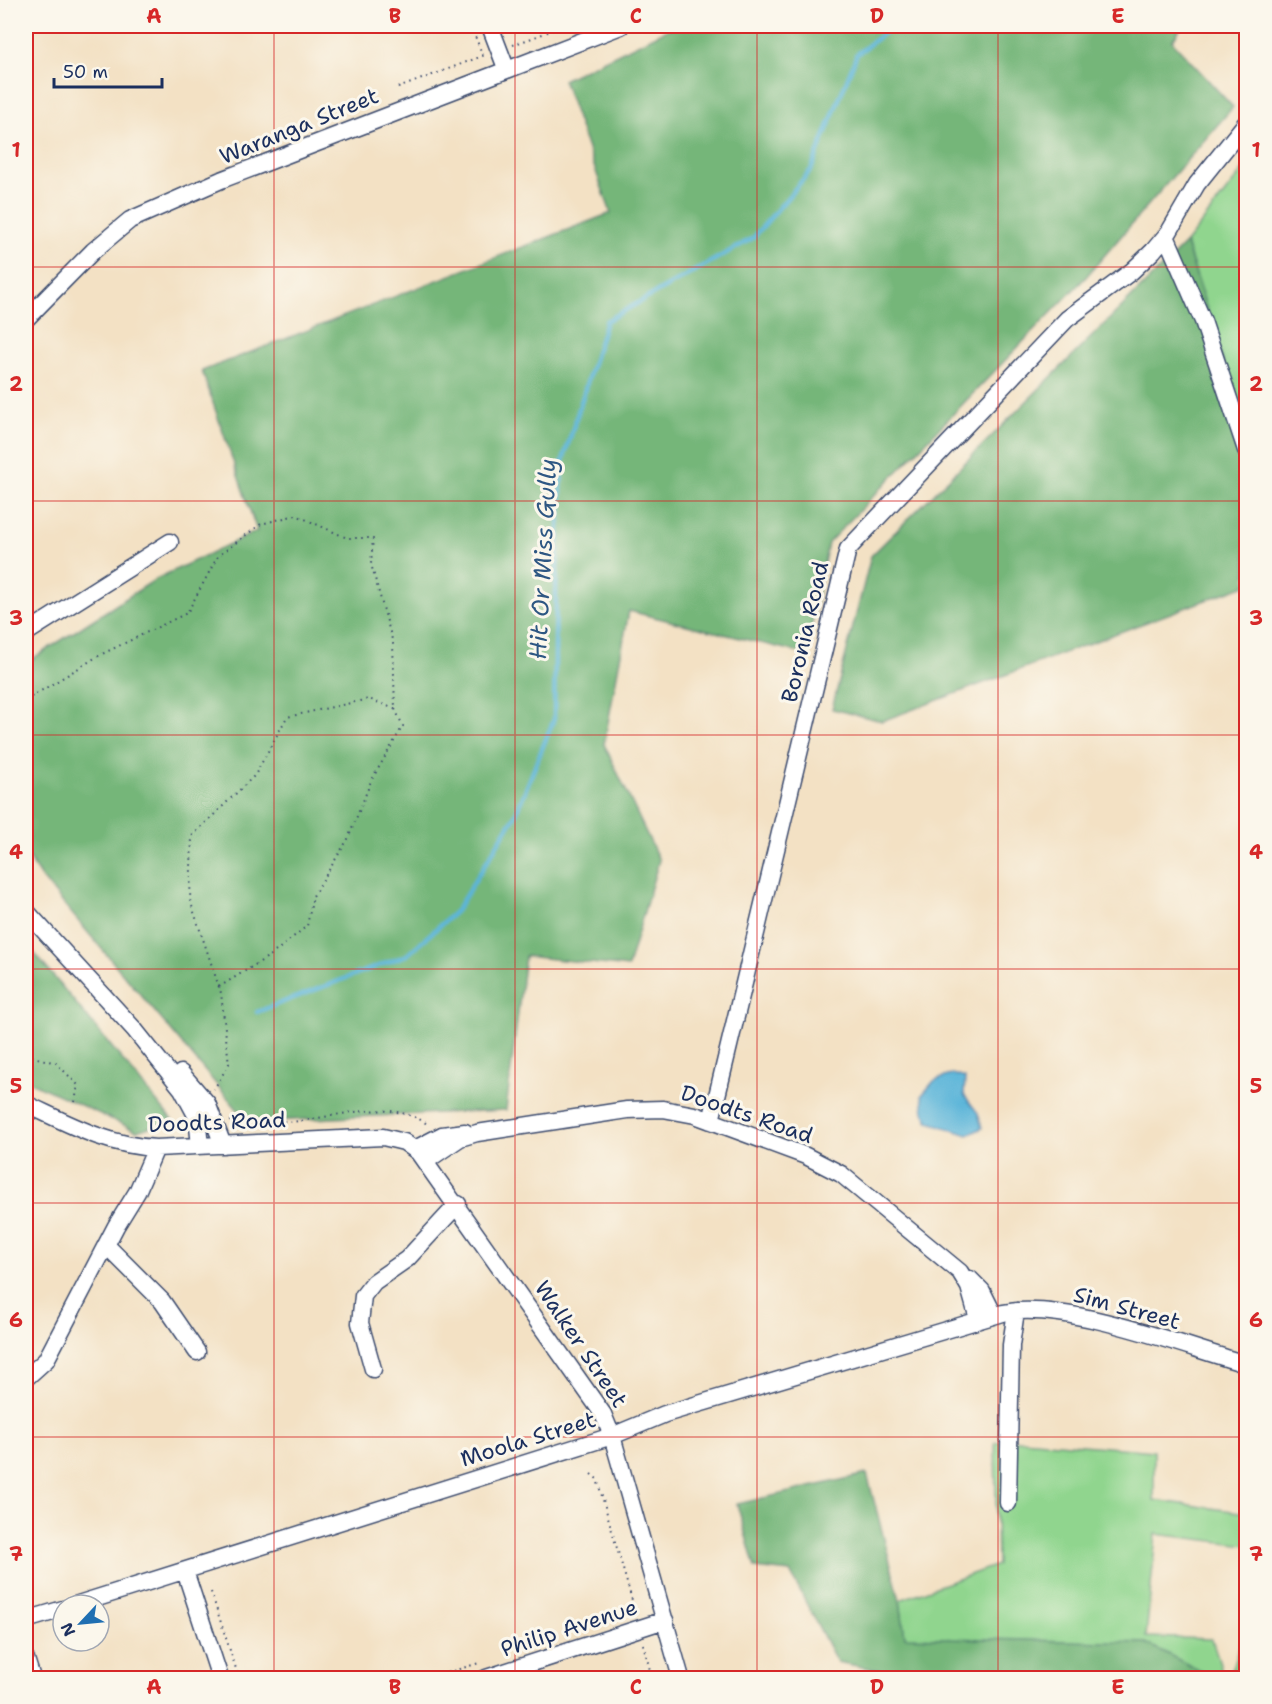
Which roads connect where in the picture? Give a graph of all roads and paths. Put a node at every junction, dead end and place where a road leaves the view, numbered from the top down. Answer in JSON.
{"nodes":[{"id":1,"x":471,"y":26,"type":"edge"},
{"id":2,"x":490,"y":26,"type":"edge"},
{"id":3,"x":564,"y":26,"type":"edge"},
{"id":4,"x":621,"y":26,"type":"edge"},
{"id":5,"x":499,"y":50,"type":"junction"},
{"id":6,"x":483,"y":56,"type":"junction"},
{"id":7,"x":506,"y":68,"type":"junction"},
{"id":8,"x":398,"y":88,"type":"dead end"},
{"id":9,"x":1246,"y":123,"type":"edge"},
{"id":10,"x":1166,"y":236,"type":"junction"},
{"id":11,"x":26,"y":319,"type":"edge"},
{"id":12,"x":1246,"y":450,"type":"edge"},
{"id":13,"x":170,"y":542,"type":"dead end"},
{"id":14,"x":26,"y":633,"type":"edge"},
{"id":15,"x":26,"y":700,"type":"edge"},
{"id":16,"x":395,"y":709,"type":"junction"},
{"id":17,"x":26,"y":911,"type":"edge"},
{"id":18,"x":219,"y":987,"type":"junction"},
{"id":19,"x":134,"y":1029,"type":"junction"},
{"id":20,"x":26,"y":1056,"type":"edge"},
{"id":21,"x":204,"y":1100,"type":"junction"},
{"id":22,"x":75,"y":1102,"type":"dead end"},
{"id":23,"x":26,"y":1104,"type":"edge"},
{"id":24,"x":711,"y":1121,"type":"junction"},
{"id":25,"x":216,"y":1122,"type":"junction"},
{"id":26,"x":487,"y":1131,"type":"junction"},
{"id":27,"x":441,"y":1136,"type":"junction"},
{"id":28,"x":224,"y":1145,"type":"junction"},
{"id":29,"x":200,"y":1146,"type":"junction"},
{"id":30,"x":156,"y":1148,"type":"junction"},
{"id":31,"x":421,"y":1155,"type":"junction"},
{"id":32,"x":458,"y":1204,"type":"junction"},
{"id":33,"x":106,"y":1245,"type":"junction"},
{"id":34,"x":1016,"y":1311,"type":"junction"},
{"id":35,"x":986,"y":1317,"type":"junction"},
{"id":36,"x":196,"y":1352,"type":"dead end"},
{"id":37,"x":1246,"y":1364,"type":"edge"},
{"id":38,"x":373,"y":1369,"type":"dead end"},
{"id":39,"x":26,"y":1378,"type":"edge"},
{"id":40,"x":612,"y":1436,"type":"junction"},
{"id":41,"x":591,"y":1473,"type":"dead end"},
{"id":42,"x":1008,"y":1503,"type":"dead end"},
{"id":43,"x":185,"y":1571,"type":"junction"},
{"id":44,"x":211,"y":1592,"type":"dead end"},
{"id":45,"x":111,"y":1594,"type":"edge"},
{"id":46,"x":51,"y":1613,"type":"edge"},
{"id":47,"x":636,"y":1614,"type":"dead end"},
{"id":48,"x":26,"y":1620,"type":"edge"},
{"id":49,"x":665,"y":1620,"type":"junction"},
{"id":50,"x":643,"y":1644,"type":"dead end"},
{"id":51,"x":26,"y":1659,"type":"edge"},
{"id":52,"x":32,"y":1678,"type":"edge"},
{"id":53,"x":220,"y":1678,"type":"edge"},
{"id":54,"x":239,"y":1678,"type":"edge"},
{"id":55,"x":486,"y":1678,"type":"edge"},
{"id":56,"x":658,"y":1678,"type":"edge"},
{"id":57,"x":681,"y":1678,"type":"edge"}],
"edges":[{"from":1,"to":6,"type":"path"},
{"from":2,"to":5,"type":"street"},
{"from":3,"to":5,"type":"path"},
{"from":4,"to":7,"type":"street","name":"Waranga Street"},
{"from":5,"to":6,"type":"path"},
{"from":5,"to":7,"type":"street"},
{"from":6,"to":8,"type":"path"},
{"from":7,"to":11,"type":"street","name":"Waranga Street"},
{"from":9,"to":10,"type":"street","name":"Boronia Road"},
{"from":10,"to":12,"type":"street"},
{"from":10,"to":24,"type":"street","name":"Boronia Road"},
{"from":13,"to":14,"type":"street"},
{"from":15,"to":16,"type":"path"},
{"from":16,"to":18,"type":"path"},
{"from":16,"to":18,"type":"path"},
{"from":17,"to":19,"type":"street"},
{"from":18,"to":21,"type":"path"},
{"from":19,"to":21,"type":"street"},
{"from":19,"to":29,"type":"street"},
{"from":20,"to":22,"type":"path"},
{"from":21,"to":25,"type":"street"},
{"from":23,"to":30,"type":"street","name":"Doodts Road"},
{"from":24,"to":26,"type":"street","name":"Doodts Road"},
{"from":24,"to":35,"type":"street","name":"Doodts Road"},
{"from":25,"to":27,"type":"path"},
{"from":25,"to":28,"type":"street"},
{"from":26,"to":27,"type":"street","name":"Doodts Road"},
{"from":26,"to":31,"type":"street","name":"Doodts Road"},
{"from":27,"to":31,"type":"street","name":"Doodts Road"},
{"from":28,"to":29,"type":"street","name":"Doodts Road"},
{"from":28,"to":31,"type":"street","name":"Doodts Road"},
{"from":29,"to":30,"type":"street","name":"Doodts Road"},
{"from":30,"to":33,"type":"street"},
{"from":31,"to":32,"type":"street","name":"Walker Street"},
{"from":32,"to":38,"type":"street"},
{"from":32,"to":40,"type":"street","name":"Walker Street"},
{"from":33,"to":36,"type":"street"},
{"from":33,"to":39,"type":"street"},
{"from":34,"to":35,"type":"street","name":"Sim Street"},
{"from":34,"to":37,"type":"street","name":"Sim Street"},
{"from":34,"to":42,"type":"street"},
{"from":35,"to":40,"type":"street","name":"Moola Street"},
{"from":40,"to":43,"type":"street","name":"Moola Street"},
{"from":40,"to":49,"type":"street","name":"Walker Street"},
{"from":41,"to":47,"type":"path"},
{"from":43,"to":45,"type":"street","name":"Moola Street"},
{"from":43,"to":53,"type":"street"},
{"from":44,"to":54,"type":"path"},
{"from":46,"to":48,"type":"street"},
{"from":49,"to":55,"type":"street","name":"Philip Avenue"},
{"from":49,"to":57,"type":"street","name":"Walker Street"},
{"from":50,"to":56,"type":"path"},
{"from":51,"to":52,"type":"street"}]}
